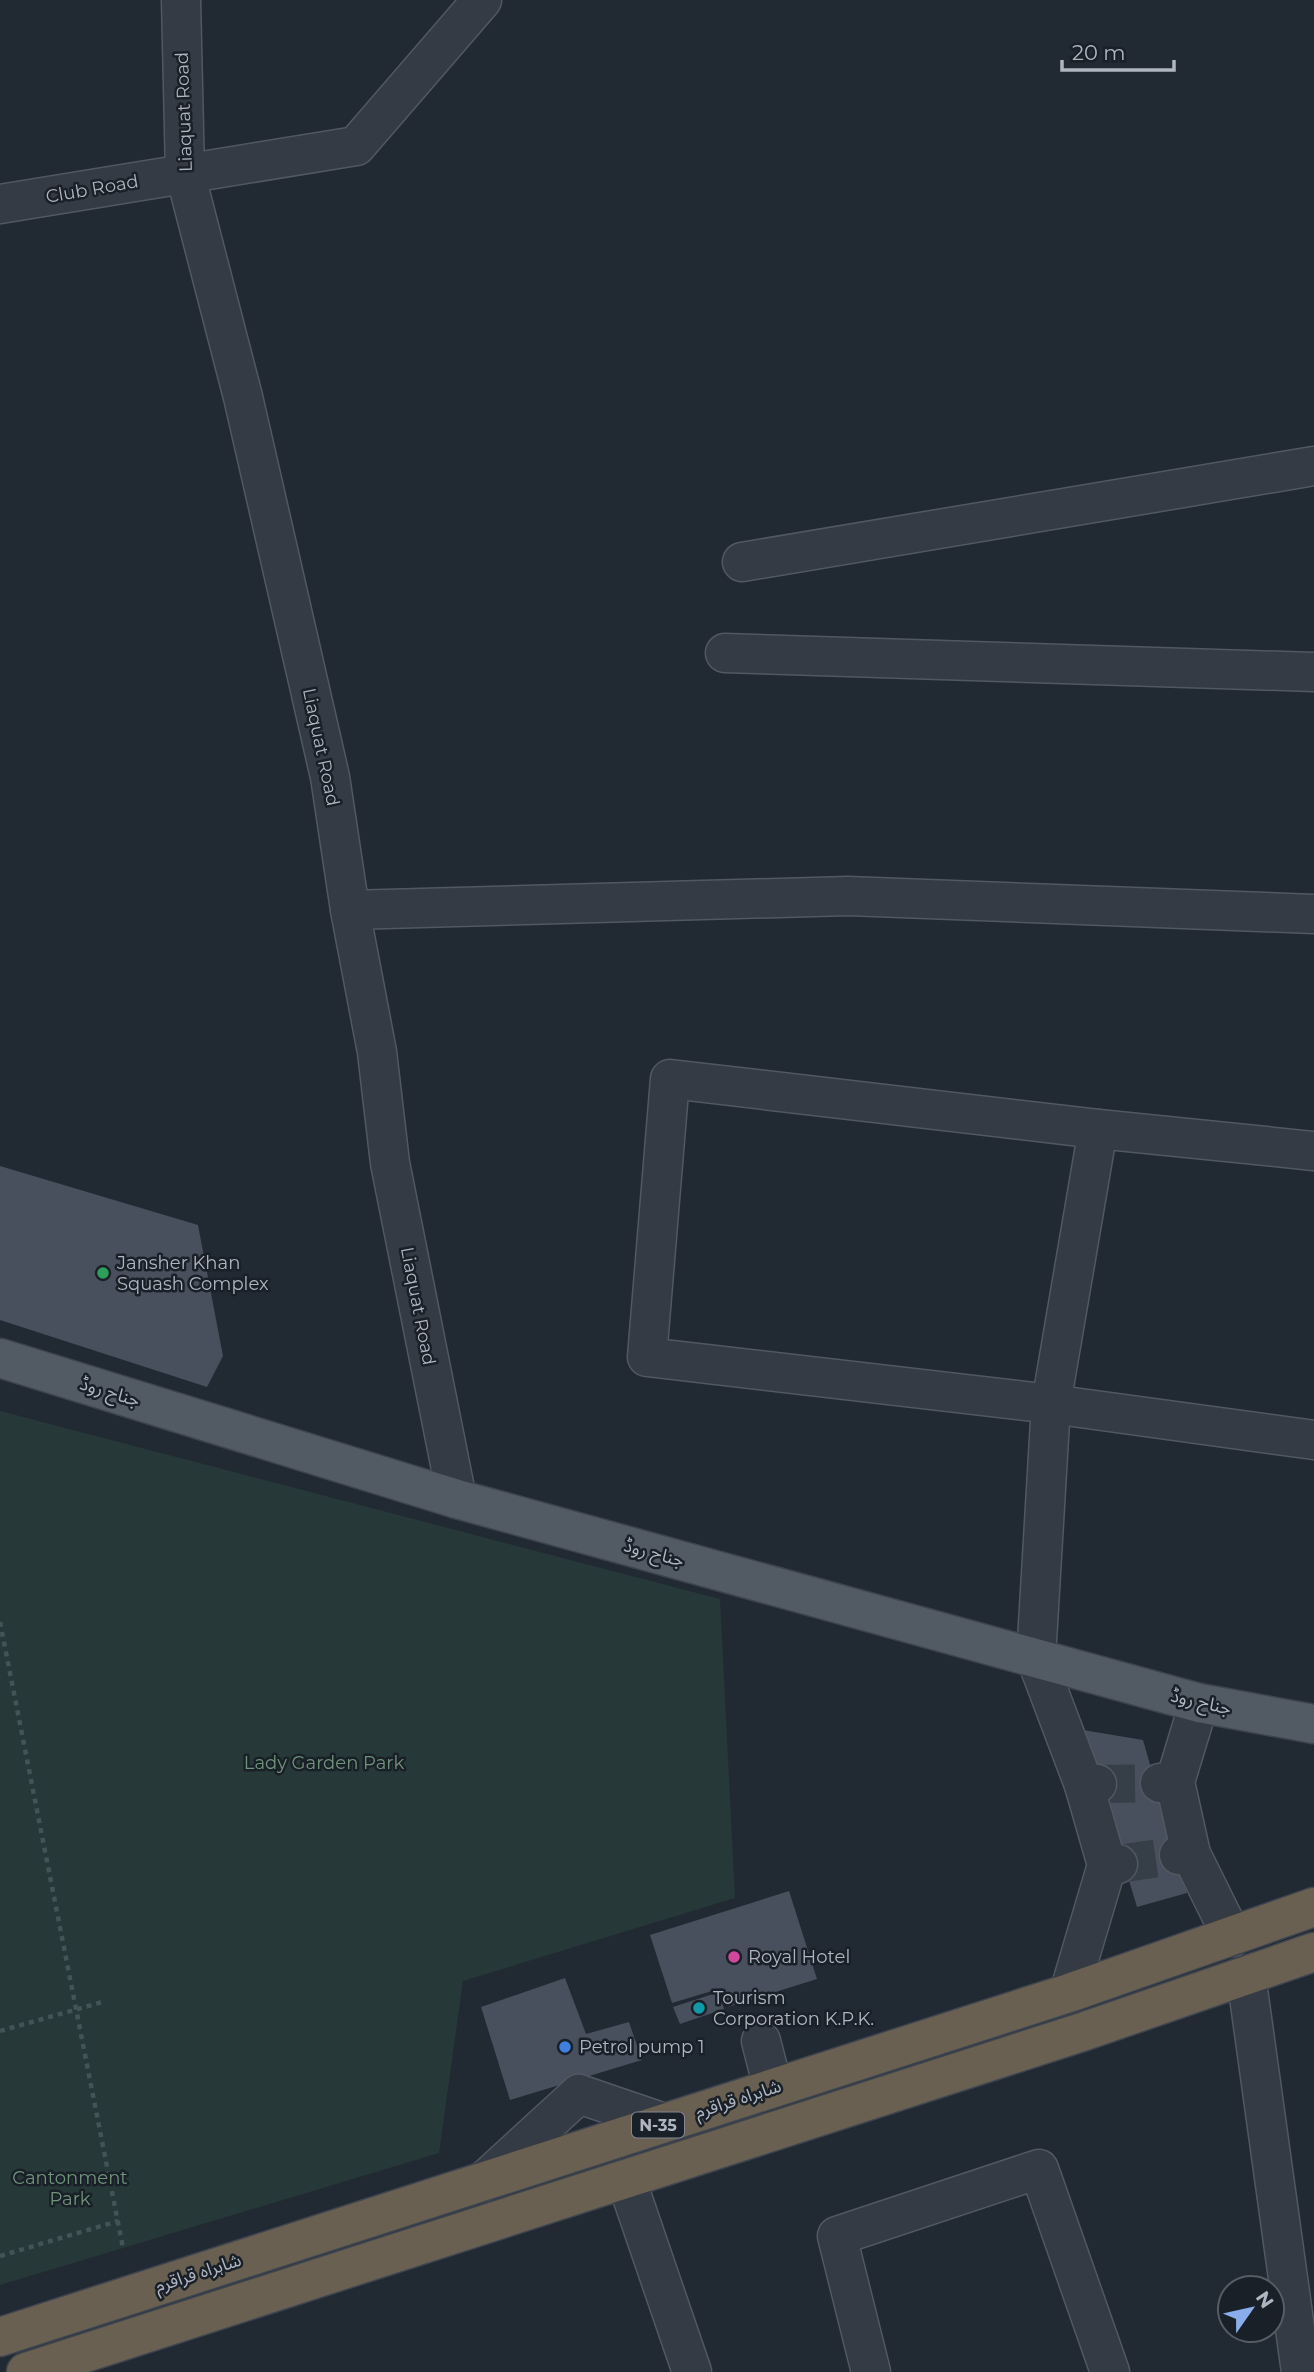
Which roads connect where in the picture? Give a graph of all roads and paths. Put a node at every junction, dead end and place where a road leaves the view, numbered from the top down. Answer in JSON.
{"nodes":[{"id":1,"x":181,"y":0,"type":"edge"},
{"id":2,"x":482,"y":0,"type":"edge"},
{"id":3,"x":185,"y":173,"type":"junction"},
{"id":4,"x":0,"y":204,"type":"edge"},
{"id":5,"x":1314,"y":466,"type":"edge"},
{"id":6,"x":742,"y":562,"type":"dead end"},
{"id":7,"x":724,"y":653,"type":"dead end"},
{"id":8,"x":1314,"y":672,"type":"edge"},
{"id":9,"x":350,"y":910,"type":"junction"},
{"id":10,"x":1314,"y":914,"type":"edge"},
{"id":11,"x":1098,"y":1129,"type":"junction"},
{"id":12,"x":1314,"y":1151,"type":"edge"},
{"id":13,"x":0,"y":1358,"type":"edge"},
{"id":14,"x":1051,"y":1404,"type":"junction"},
{"id":15,"x":1314,"y":1440,"type":"edge"},
{"id":16,"x":457,"y":1499,"type":"junction"},
{"id":17,"x":0,"y":1622,"type":"edge"},
{"id":18,"x":1036,"y":1658,"type":"junction"},
{"id":19,"x":1199,"y":1703,"type":"junction"},
{"id":20,"x":1314,"y":1724,"type":"edge"},
{"id":21,"x":1314,"y":1907,"type":"edge"},
{"id":22,"x":1232,"y":1937,"type":"junction"},
{"id":23,"x":1314,"y":1952,"type":"edge"},
{"id":24,"x":1246,"y":1975,"type":"junction"},
{"id":25,"x":1069,"y":1993,"type":"junction"},
{"id":26,"x":106,"y":2001,"type":"dead end"},
{"id":27,"x":77,"y":2009,"type":"junction"},
{"id":28,"x":0,"y":2031,"type":"edge"},
{"id":29,"x":761,"y":2041,"type":"dead end"},
{"id":30,"x":773,"y":2088,"type":"junction"},
{"id":31,"x":664,"y":2123,"type":"junction"},
{"id":32,"x":626,"y":2179,"type":"junction"},
{"id":33,"x":483,"y":2182,"type":"junction"},
{"id":34,"x":118,"y":2221,"type":"junction"},
{"id":35,"x":123,"y":2248,"type":"dead end"},
{"id":36,"x":0,"y":2256,"type":"edge"},
{"id":37,"x":0,"y":2337,"type":"edge"},
{"id":38,"x":26,"y":2372,"type":"edge"},
{"id":39,"x":692,"y":2372,"type":"edge"},
{"id":40,"x":871,"y":2372,"type":"edge"},
{"id":41,"x":1110,"y":2372,"type":"edge"},
{"id":42,"x":1301,"y":2372,"type":"edge"}],
"edges":[{"from":1,"to":3,"type":"street","name":"Liaquat Road"},
{"from":2,"to":3,"type":"street","name":"Club Road"},
{"from":3,"to":4,"type":"street","name":"Club Road"},
{"from":3,"to":9,"type":"street","name":"Liaquat Road"},
{"from":5,"to":6,"type":"street"},
{"from":7,"to":8,"type":"street"},
{"from":9,"to":10,"type":"street"},
{"from":9,"to":16,"type":"street","name":"Liaquat Road"},
{"from":11,"to":12,"type":"street"},
{"from":11,"to":14,"type":"street"},
{"from":11,"to":14,"type":"street"},
{"from":13,"to":16,"type":"main road","name":"جناح روڈ"},
{"from":14,"to":15,"type":"street"},
{"from":14,"to":18,"type":"street"},
{"from":16,"to":18,"type":"main road","name":"جناح روڈ"},
{"from":17,"to":27,"type":"path"},
{"from":18,"to":19,"type":"main road","name":"جناح روڈ"},
{"from":18,"to":25,"type":"street"},
{"from":19,"to":20,"type":"main road","name":"جناح روڈ"},
{"from":19,"to":22,"type":"street"},
{"from":21,"to":22,"type":"highway","name":"شاہراہ قراقرم","number":"N-35"},
{"from":22,"to":25,"type":"highway","name":"شاہراہ قراقرم","number":"N-35"},
{"from":23,"to":24,"type":"highway","number":"N-35"},
{"from":24,"to":32,"type":"highway","number":"N-35"},
{"from":24,"to":42,"type":"street"},
{"from":25,"to":30,"type":"highway","name":"شاہراہ قراقرم","number":"N-35"},
{"from":26,"to":27,"type":"path"},
{"from":27,"to":28,"type":"path"},
{"from":27,"to":34,"type":"path"},
{"from":29,"to":30,"type":"street"},
{"from":30,"to":31,"type":"highway","name":"شاہراہ قراقرم","number":"N-35"},
{"from":31,"to":33,"type":"highway","name":"شاہراہ قراقرم","number":"N-35"},
{"from":31,"to":33,"type":"street"},
{"from":32,"to":38,"type":"highway","number":"N-35"},
{"from":32,"to":39,"type":"street"},
{"from":33,"to":37,"type":"highway","name":"شاہراہ قراقرم","number":"N-35"},
{"from":34,"to":35,"type":"path"},
{"from":34,"to":36,"type":"path"},
{"from":40,"to":41,"type":"street"}]}
